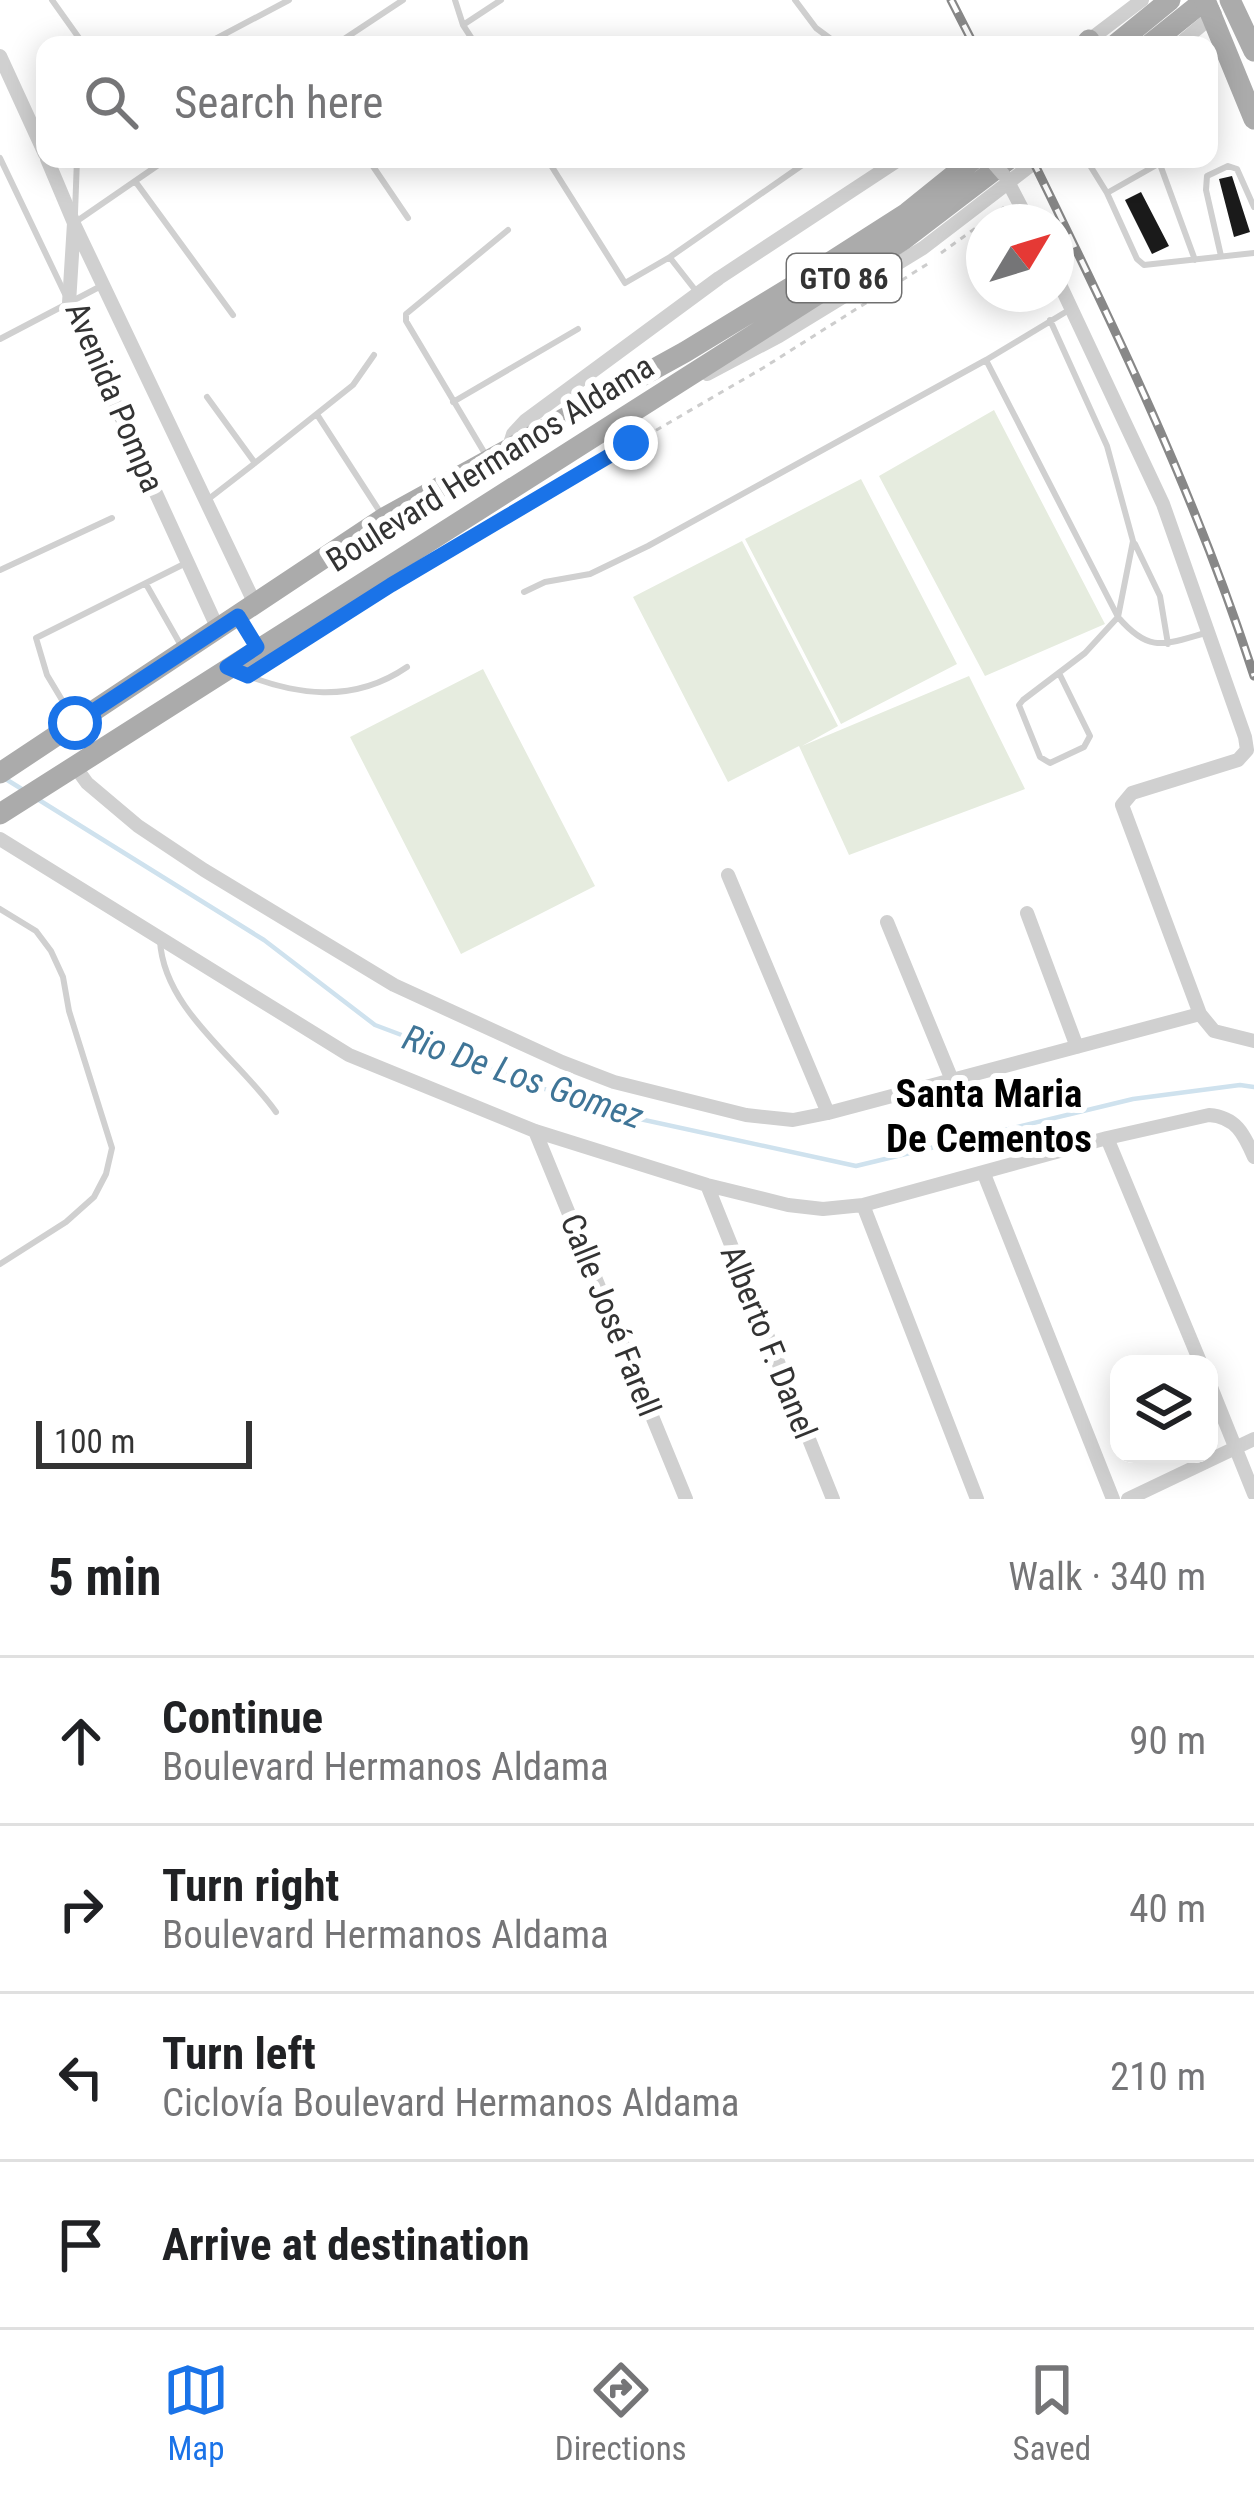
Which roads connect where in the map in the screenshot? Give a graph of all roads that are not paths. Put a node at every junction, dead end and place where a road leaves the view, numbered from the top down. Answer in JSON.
{"nodes":[{"id":1,"x":52,"y":0,"type":"edge"},
{"id":2,"x":289,"y":0,"type":"edge"},
{"id":3,"x":403,"y":0,"type":"edge"},
{"id":4,"x":454,"y":0,"type":"edge"},
{"id":5,"x":501,"y":0,"type":"edge"},
{"id":6,"x":795,"y":0,"type":"edge"},
{"id":7,"x":1142,"y":0,"type":"edge"},
{"id":8,"x":1170,"y":0,"type":"edge"},
{"id":9,"x":1215,"y":5,"type":"edge"},
{"id":10,"x":463,"y":25,"type":"junction"},
{"id":11,"x":77,"y":36,"type":"edge"},
{"id":12,"x":221,"y":36,"type":"edge"},
{"id":13,"x":349,"y":36,"type":"edge"},
{"id":14,"x":470,"y":36,"type":"edge"},
{"id":15,"x":827,"y":36,"type":"edge"},
{"id":16,"x":1095,"y":36,"type":"edge"},
{"id":17,"x":1126,"y":36,"type":"edge"},
{"id":18,"x":1164,"y":36,"type":"edge"},
{"id":19,"x":1186,"y":36,"type":"edge"},
{"id":20,"x":1254,"y":51,"type":"edge"},
{"id":21,"x":0,"y":56,"type":"edge"},
{"id":22,"x":1254,"y":118,"type":"edge"},
{"id":23,"x":36,"y":134,"type":"edge"},
{"id":24,"x":0,"y":158,"type":"edge"},
{"id":25,"x":51,"y":168,"type":"edge"},
{"id":26,"x":77,"y":168,"type":"edge"},
{"id":27,"x":154,"y":168,"type":"edge"},
{"id":28,"x":374,"y":168,"type":"edge"},
{"id":29,"x":554,"y":168,"type":"edge"},
{"id":30,"x":798,"y":168,"type":"edge"},
{"id":31,"x":887,"y":168,"type":"edge"},
{"id":32,"x":963,"y":168,"type":"edge"},
{"id":33,"x":1092,"y":168,"type":"edge"},
{"id":34,"x":1148,"y":168,"type":"edge"},
{"id":35,"x":1162,"y":168,"type":"edge"},
{"id":36,"x":1007,"y":172,"type":"edge"},
{"id":37,"x":135,"y":181,"type":"junction"},
{"id":38,"x":1107,"y":193,"type":"junction"},
{"id":39,"x":1020,"y":204,"type":"edge"},
{"id":40,"x":1254,"y":207,"type":"edge"},
{"id":41,"x":408,"y":218,"type":"dead end"},
{"id":42,"x":74,"y":223,"type":"junction"},
{"id":43,"x":508,"y":230,"type":"dead end"},
{"id":44,"x":1254,"y":253,"type":"edge"},
{"id":45,"x":1221,"y":256,"type":"junction"},
{"id":46,"x":670,"y":257,"type":"junction"},
{"id":47,"x":1195,"y":260,"type":"junction"},
{"id":48,"x":104,"y":285,"type":"junction"},
{"id":49,"x":699,"y":294,"type":"junction"},
{"id":50,"x":69,"y":303,"type":"junction"},
{"id":51,"x":1065,"y":312,"type":"edge"},
{"id":52,"x":1074,"y":312,"type":"edge"},
{"id":53,"x":233,"y":315,"type":"dead end"},
{"id":54,"x":1050,"y":320,"type":"junction"},
{"id":55,"x":578,"y":329,"type":"dead end"},
{"id":56,"x":0,"y":339,"type":"edge"},
{"id":57,"x":374,"y":356,"type":"dead end"},
{"id":58,"x":986,"y":360,"type":"junction"},
{"id":59,"x":207,"y":397,"type":"dead end"},
{"id":60,"x":453,"y":402,"type":"junction"},
{"id":61,"x":318,"y":416,"type":"junction"},
{"id":62,"x":498,"y":455,"type":"junction"},
{"id":63,"x":255,"y":463,"type":"junction"},
{"id":64,"x":206,"y":501,"type":"junction"},
{"id":65,"x":112,"y":518,"type":"dead end"},
{"id":66,"x":384,"y":518,"type":"junction"},
{"id":67,"x":1133,"y":541,"type":"junction"},
{"id":68,"x":188,"y":563,"type":"junction"},
{"id":69,"x":0,"y":570,"type":"edge"},
{"id":70,"x":146,"y":584,"type":"junction"},
{"id":71,"x":524,"y":592,"type":"dead end"},
{"id":72,"x":246,"y":610,"type":"junction"},
{"id":73,"x":1118,"y":617,"type":"junction"},
{"id":74,"x":218,"y":628,"type":"junction"},
{"id":75,"x":1210,"y":632,"type":"junction"},
{"id":76,"x":1168,"y":644,"type":"junction"},
{"id":77,"x":257,"y":647,"type":"junction"},
{"id":78,"x":184,"y":651,"type":"junction"},
{"id":79,"x":227,"y":667,"type":"junction"},
{"id":80,"x":407,"y":667,"type":"dead end"},
{"id":81,"x":1059,"y":673,"type":"junction"},
{"id":82,"x":75,"y":723,"type":"junction"},
{"id":83,"x":67,"y":769,"type":"junction"},
{"id":84,"x":0,"y":773,"type":"edge"},
{"id":85,"x":0,"y":814,"type":"edge"},
{"id":86,"x":0,"y":839,"type":"edge"},
{"id":87,"x":728,"y":875,"type":"dead end"},
{"id":88,"x":0,"y":909,"type":"edge"},
{"id":89,"x":1028,"y":914,"type":"dead end"},
{"id":90,"x":887,"y":922,"type":"dead end"},
{"id":91,"x":160,"y":941,"type":"junction"},
{"id":92,"x":1200,"y":1014,"type":"junction"},
{"id":93,"x":1254,"y":1041,"type":"edge"},
{"id":94,"x":1077,"y":1047,"type":"junction"},
{"id":95,"x":952,"y":1080,"type":"junction"},
{"id":96,"x":276,"y":1112,"type":"dead end"},
{"id":97,"x":827,"y":1113,"type":"junction"},
{"id":98,"x":535,"y":1131,"type":"junction"},
{"id":99,"x":1106,"y":1138,"type":"junction"},
{"id":100,"x":1254,"y":1157,"type":"edge"},
{"id":101,"x":985,"y":1174,"type":"junction"},
{"id":102,"x":707,"y":1185,"type":"junction"},
{"id":103,"x":863,"y":1205,"type":"junction"},
{"id":104,"x":0,"y":1264,"type":"edge"},
{"id":105,"x":1197,"y":1355,"type":"edge"},
{"id":106,"x":1218,"y":1404,"type":"edge"},
{"id":107,"x":1254,"y":1439,"type":"edge"},
{"id":108,"x":1236,"y":1448,"type":"junction"},
{"id":109,"x":1254,"y":1494,"type":"edge"},
{"id":110,"x":686,"y":1499,"type":"edge"},
{"id":111,"x":833,"y":1499,"type":"edge"},
{"id":112,"x":977,"y":1499,"type":"edge"},
{"id":113,"x":1113,"y":1499,"type":"edge"},
{"id":114,"x":1128,"y":1499,"type":"edge"}],
"edges":[{"from":1,"to":11,"type":"lane"},
{"from":2,"to":12,"type":"lane"},
{"from":3,"to":13,"type":"lane"},
{"from":4,"to":10,"type":"lane"},
{"from":5,"to":10,"type":"lane"},
{"from":6,"to":15,"type":"lane"},
{"from":7,"to":16,"type":"street"},
{"from":8,"to":17,"type":"main road"},
{"from":9,"to":18,"type":"main road"},
{"from":9,"to":19,"type":"street"},
{"from":9,"to":20,"type":"main road"},
{"from":9,"to":22,"type":"main road"},
{"from":10,"to":14,"type":"lane"},
{"from":21,"to":23,"type":"street","name":"Avenida Pompa"},
{"from":24,"to":50,"type":"lane"},
{"from":25,"to":42,"type":"street","name":"Avenida Pompa"},
{"from":26,"to":42,"type":"lane"},
{"from":27,"to":37,"type":"lane"},
{"from":28,"to":41,"type":"lane"},
{"from":29,"to":46,"type":"lane"},
{"from":30,"to":46,"type":"lane"},
{"from":31,"to":49,"type":"street"},
{"from":32,"to":62,"type":"main road","name":"Boulevard Hermanos Aldama","number":"GTO 86"},
{"from":33,"to":38,"type":"lane"},
{"from":34,"to":38,"type":"lane"},
{"from":35,"to":47,"type":"lane"},
{"from":36,"to":39,"type":"street"},
{"from":36,"to":77,"type":"main road","name":"Boulevard Hermanos Aldama","number":"GTO 86"},
{"from":37,"to":42,"type":"lane"},
{"from":37,"to":53,"type":"lane"},
{"from":38,"to":47,"type":"lane"},
{"from":40,"to":45,"type":"lane"},
{"from":42,"to":48,"type":"street"},
{"from":42,"to":50,"type":"street","name":"Avenida Pompa"},
{"from":43,"to":60,"type":"lane"},
{"from":44,"to":45,"type":"lane"},
{"from":45,"to":47,"type":"lane"},
{"from":46,"to":49,"type":"lane"},
{"from":48,"to":50,"type":"lane"},
{"from":48,"to":64,"type":"street"},
{"from":49,"to":62,"type":"street"},
{"from":50,"to":56,"type":"lane"},
{"from":50,"to":68,"type":"street","name":"Avenida Pompa"},
{"from":51,"to":54,"type":"lane"},
{"from":52,"to":75,"type":"street"},
{"from":54,"to":58,"type":"lane"},
{"from":54,"to":67,"type":"lane"},
{"from":55,"to":60,"type":"lane"},
{"from":57,"to":61,"type":"lane"},
{"from":58,"to":71,"type":"lane"},
{"from":58,"to":73,"type":"lane"},
{"from":59,"to":63,"type":"lane"},
{"from":60,"to":62,"type":"lane"},
{"from":61,"to":63,"type":"lane"},
{"from":61,"to":66,"type":"lane"},
{"from":62,"to":66,"type":"main road","name":"Boulevard Hermanos Aldama","number":"GTO 86"},
{"from":63,"to":64,"type":"lane"},
{"from":64,"to":72,"type":"street"},
{"from":65,"to":69,"type":"lane"},
{"from":66,"to":72,"type":"main road","name":"Boulevard Hermanos Aldama","number":"GTO 86"},
{"from":67,"to":73,"type":"lane"},
{"from":67,"to":76,"type":"lane"},
{"from":68,"to":70,"type":"lane"},
{"from":68,"to":74,"type":"street","name":"Avenida Pompa"},
{"from":70,"to":78,"type":"lane"},
{"from":70,"to":82,"type":"lane"},
{"from":72,"to":74,"type":"main road","name":"Boulevard Hermanos Aldama","number":"GTO 86"},
{"from":72,"to":77,"type":"main road"},
{"from":73,"to":76,"type":"lane"},
{"from":73,"to":81,"type":"lane"},
{"from":74,"to":78,"type":"main road","name":"Boulevard Hermanos Aldama","number":"GTO 86"},
{"from":75,"to":76,"type":"lane"},
{"from":75,"to":92,"type":"street"},
{"from":77,"to":79,"type":"main road","name":"Boulevard Hermanos Aldama","number":"GTO 86"},
{"from":78,"to":82,"type":"main road","name":"Boulevard Hermanos Aldama","number":"GTO 86"},
{"from":79,"to":80,"type":"lane"},
{"from":79,"to":83,"type":"main road","name":"Boulevard Hermanos Aldama","number":"GTO 86"},
{"from":81,"to":81,"type":"lane"},
{"from":82,"to":84,"type":"main road","name":"Boulevard Hermanos Aldama","number":"GTO 86"},
{"from":83,"to":85,"type":"main road","name":"Boulevard Hermanos Aldama","number":"GTO 86"},
{"from":83,"to":97,"type":"street"},
{"from":86,"to":91,"type":"street"},
{"from":87,"to":97,"type":"street"},
{"from":88,"to":104,"type":"lane"},
{"from":89,"to":94,"type":"street"},
{"from":90,"to":95,"type":"street"},
{"from":91,"to":96,"type":"lane"},
{"from":91,"to":98,"type":"street"},
{"from":92,"to":93,"type":"street"},
{"from":92,"to":94,"type":"street"},
{"from":94,"to":95,"type":"street"},
{"from":95,"to":97,"type":"street"},
{"from":98,"to":102,"type":"street"},
{"from":98,"to":110,"type":"street","name":"Calle José Farell"},
{"from":99,"to":100,"type":"street"},
{"from":99,"to":101,"type":"street"},
{"from":99,"to":105,"type":"street"},
{"from":101,"to":103,"type":"street"},
{"from":101,"to":113,"type":"street"},
{"from":102,"to":103,"type":"street"},
{"from":102,"to":111,"type":"street","name":"Alberto F. Danel"},
{"from":103,"to":112,"type":"street"},
{"from":106,"to":108,"type":"street"},
{"from":107,"to":108,"type":"street"},
{"from":108,"to":109,"type":"street"},
{"from":108,"to":114,"type":"street"}]}
